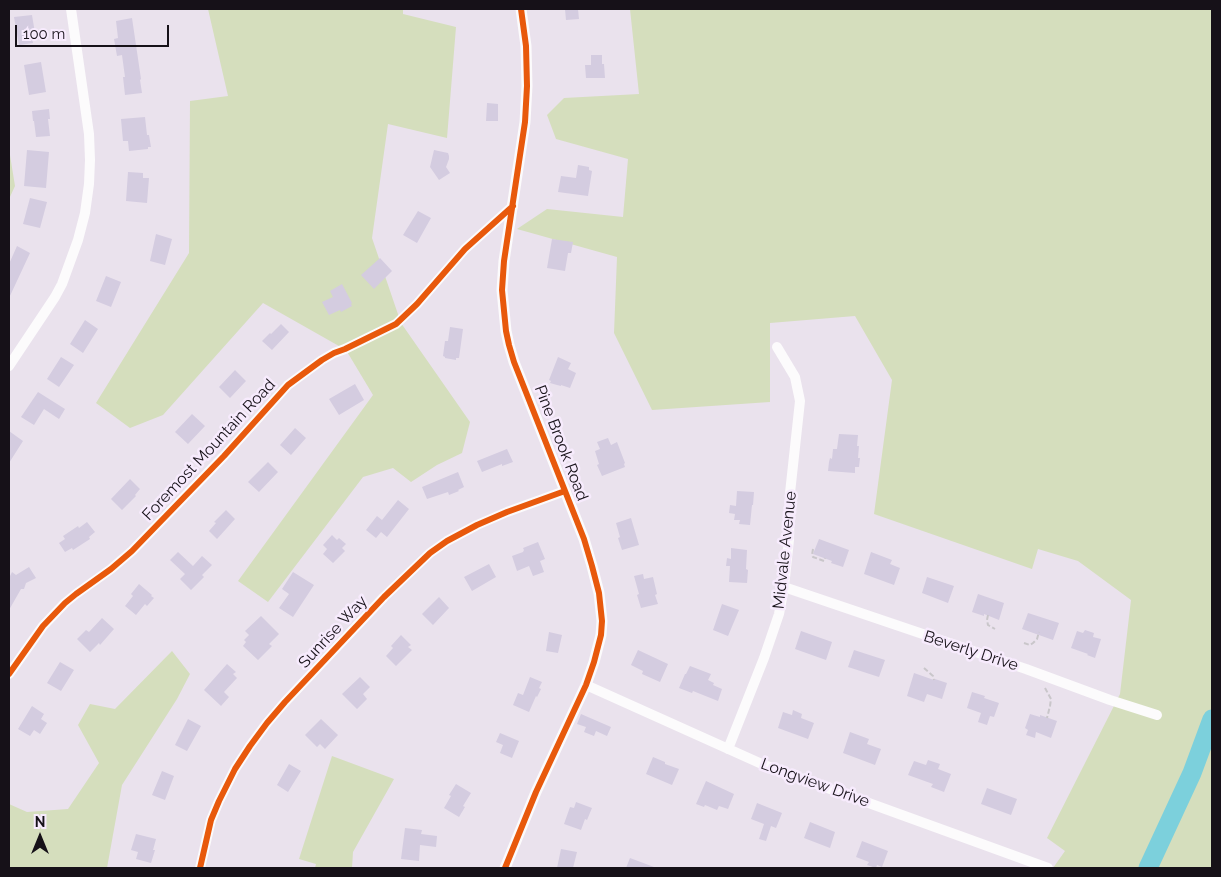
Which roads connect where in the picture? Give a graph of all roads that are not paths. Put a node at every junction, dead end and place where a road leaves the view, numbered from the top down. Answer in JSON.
{"nodes":[{"id":1,"x":71,"y":9,"type":"edge"},
{"id":2,"x":521,"y":9,"type":"edge"},
{"id":3,"x":513,"y":206,"type":"junction"},
{"id":4,"x":777,"y":347,"type":"dead end"},
{"id":5,"x":12,"y":354,"type":"edge"},
{"id":6,"x":9,"y":366,"type":"edge"},
{"id":7,"x":565,"y":491,"type":"junction"},
{"id":8,"x":784,"y":588,"type":"junction"},
{"id":9,"x":9,"y":674,"type":"edge"},
{"id":10,"x":586,"y":685,"type":"junction"},
{"id":11,"x":1157,"y":715,"type":"dead end"},
{"id":12,"x":728,"y":749,"type":"junction"},
{"id":13,"x":200,"y":868,"type":"edge"},
{"id":14,"x":505,"y":868,"type":"edge"},
{"id":15,"x":1048,"y":868,"type":"edge"}],
"edges":[{"from":1,"to":5,"type":"street"},
{"from":2,"to":3,"type":"street","name":"Pine Brook Road"},
{"from":3,"to":7,"type":"street","name":"Pine Brook Road"},
{"from":3,"to":9,"type":"street","name":"Foremost Mountain Road"},
{"from":4,"to":8,"type":"street","name":"Midvale Avenue"},
{"from":5,"to":6,"type":"street"},
{"from":7,"to":10,"type":"street","name":"Pine Brook Road"},
{"from":7,"to":13,"type":"street","name":"Sunrise Way"},
{"from":8,"to":11,"type":"street","name":"Beverly Drive"},
{"from":8,"to":12,"type":"street","name":"Midvale Avenue"},
{"from":10,"to":12,"type":"street","name":"Longview Drive"},
{"from":10,"to":14,"type":"street","name":"Pine Brook Road"},
{"from":12,"to":15,"type":"street","name":"Longview Drive"}]}
